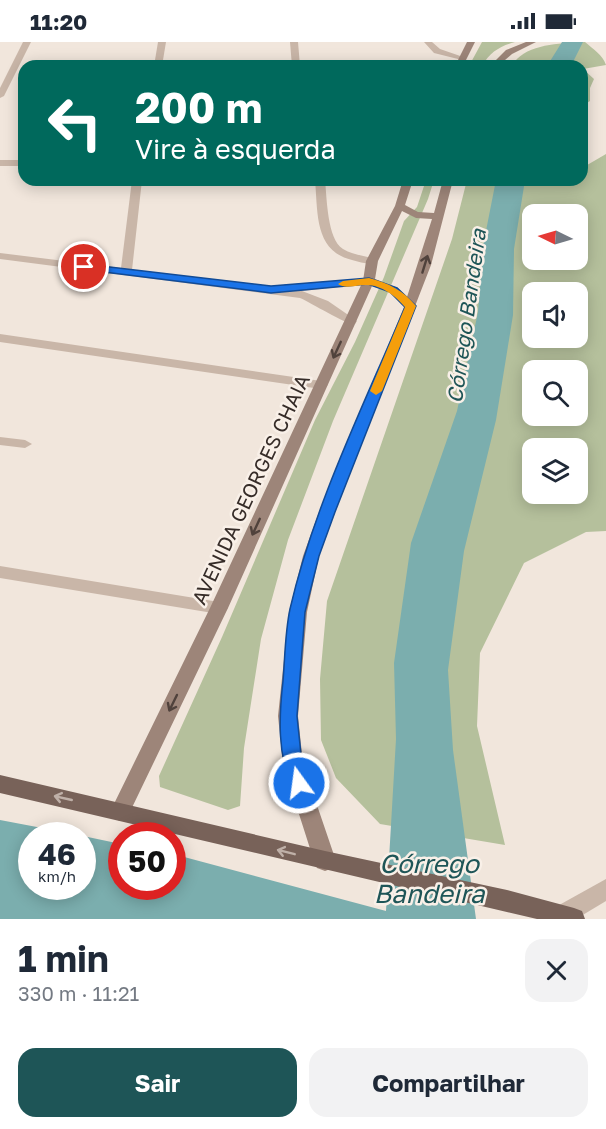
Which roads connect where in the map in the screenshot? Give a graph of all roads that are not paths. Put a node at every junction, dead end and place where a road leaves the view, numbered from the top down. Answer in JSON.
{"nodes":[{"id":1,"x":27,"y":42,"type":"edge"},
{"id":2,"x":162,"y":42,"type":"edge"},
{"id":3,"x":294,"y":42,"type":"edge"},
{"id":4,"x":428,"y":42,"type":"edge"},
{"id":5,"x":471,"y":42,"type":"edge"},
{"id":6,"x":532,"y":42,"type":"edge"},
{"id":7,"x":159,"y":60,"type":"edge"},
{"id":8,"x":296,"y":60,"type":"edge"},
{"id":9,"x":457,"y":60,"type":"edge"},
{"id":10,"x":462,"y":60,"type":"edge"},
{"id":11,"x":500,"y":60,"type":"edge"},
{"id":12,"x":18,"y":73,"type":"edge"},
{"id":13,"x":0,"y":74,"type":"edge"},
{"id":14,"x":10,"y":74,"type":"junction"},
{"id":15,"x":0,"y":96,"type":"edge"},
{"id":16,"x":0,"y":163,"type":"edge"},
{"id":17,"x":18,"y":163,"type":"edge"},
{"id":18,"x":136,"y":186,"type":"edge"},
{"id":19,"x":321,"y":186,"type":"edge"},
{"id":20,"x":406,"y":186,"type":"edge"},
{"id":21,"x":446,"y":186,"type":"edge"},
{"id":22,"x":400,"y":206,"type":"junction"},
{"id":23,"x":437,"y":216,"type":"junction"},
{"id":24,"x":0,"y":256,"type":"edge"},
{"id":25,"x":372,"y":261,"type":"junction"},
{"id":26,"x":126,"y":272,"type":"junction"},
{"id":27,"x":369,"y":281,"type":"junction"},
{"id":28,"x":271,"y":290,"type":"junction"},
{"id":29,"x":410,"y":306,"type":"junction"},
{"id":30,"x":351,"y":321,"type":"junction"},
{"id":31,"x":0,"y":338,"type":"edge"},
{"id":32,"x":321,"y":385,"type":"junction"},
{"id":33,"x":0,"y":441,"type":"edge"},
{"id":34,"x":25,"y":444,"type":"dead end"},
{"id":35,"x":0,"y":572,"type":"edge"},
{"id":36,"x":219,"y":608,"type":"junction"},
{"id":37,"x":0,"y":784,"type":"edge"},
{"id":38,"x":120,"y":812,"type":"junction"},
{"id":39,"x":325,"y":861,"type":"junction"},
{"id":40,"x":606,"y":889,"type":"edge"},
{"id":41,"x":567,"y":917,"type":"edge"}],
"edges":[{"from":1,"to":14,"type":"street"},
{"from":2,"to":7,"type":"street"},
{"from":3,"to":8,"type":"street"},
{"from":4,"to":9,"type":"street"},
{"from":5,"to":10,"type":"main road"},
{"from":6,"to":11,"type":"main road"},
{"from":12,"to":14,"type":"street"},
{"from":13,"to":14,"type":"street"},
{"from":14,"to":15,"type":"street"},
{"from":16,"to":17,"type":"street"},
{"from":18,"to":26,"type":"street"},
{"from":19,"to":25,"type":"street"},
{"from":20,"to":22,"type":"main road","name":"AVENIDA GEORGES CHAIA"},
{"from":21,"to":23,"type":"main road"},
{"from":22,"to":23,"type":"main road"},
{"from":22,"to":25,"type":"main road","name":"AVENIDA GEORGES CHAIA"},
{"from":29,"to":23,"type":"main road","one_way":true},
{"from":24,"to":26,"type":"street"},
{"from":25,"to":27,"type":"main road","name":"AVENIDA GEORGES CHAIA"},
{"from":26,"to":28,"type":"street"},
{"from":27,"to":28,"type":"street"},
{"from":27,"to":29,"type":"main road"},
{"from":27,"to":30,"type":"main road","name":"AVENIDA GEORGES CHAIA"},
{"from":28,"to":30,"type":"street"},
{"from":29,"to":39,"type":"main road"},
{"from":30,"to":32,"type":"main road","name":"AVENIDA GEORGES CHAIA","one_way":true},
{"from":31,"to":32,"type":"street"},
{"from":32,"to":36,"type":"main road","name":"AVENIDA GEORGES CHAIA","one_way":true},
{"from":33,"to":34,"type":"street"},
{"from":35,"to":36,"type":"street"},
{"from":36,"to":38,"type":"main road","name":"AVENIDA GEORGES CHAIA","one_way":true},
{"from":38,"to":37,"type":"main road","one_way":true},
{"from":39,"to":38,"type":"main road","one_way":true},
{"from":39,"to":41,"type":"main road"},
{"from":40,"to":41,"type":"street"}]}
